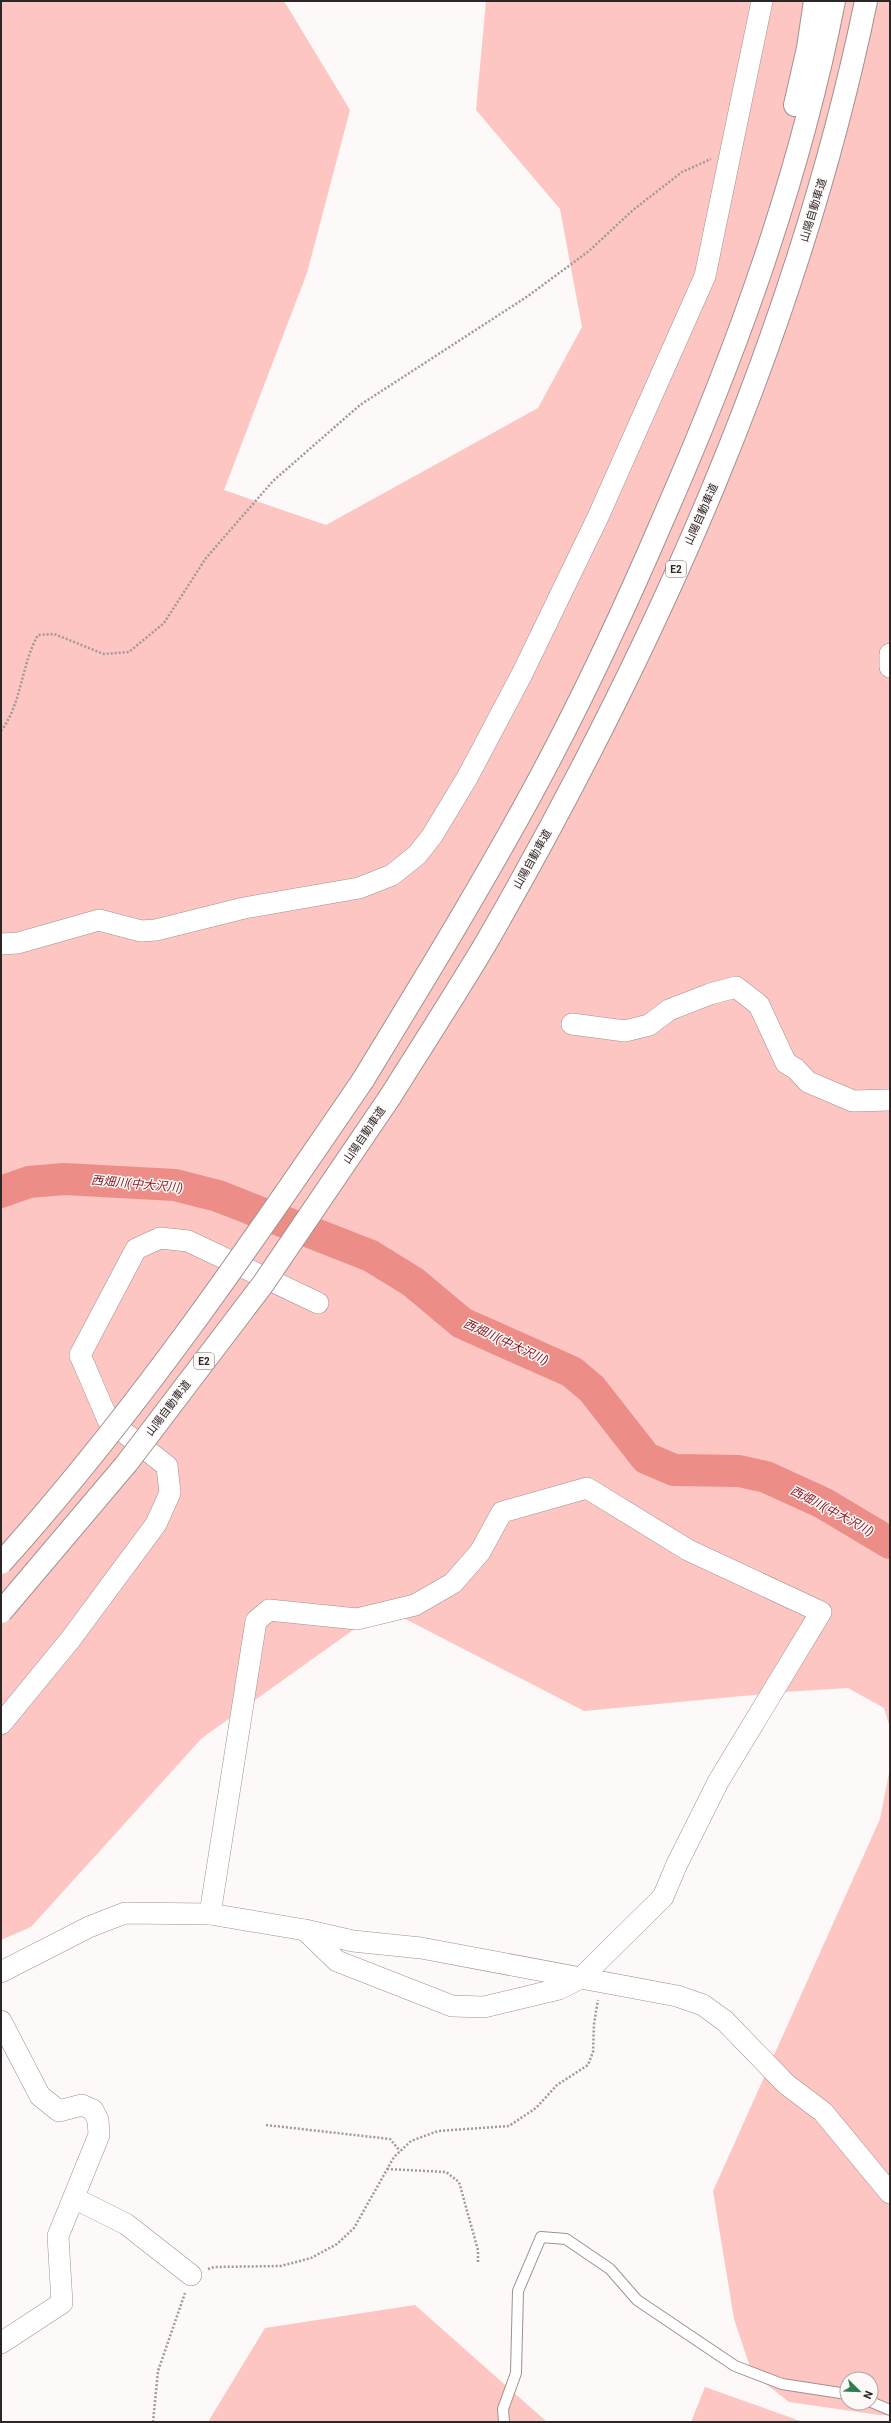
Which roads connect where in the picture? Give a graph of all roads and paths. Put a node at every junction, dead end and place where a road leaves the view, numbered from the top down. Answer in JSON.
{"nodes":[{"id":1,"x":762,"y":1,"type":"edge"},
{"id":2,"x":815,"y":1,"type":"edge"},
{"id":3,"x":834,"y":1,"type":"edge"},
{"id":4,"x":866,"y":1,"type":"edge"},
{"id":5,"x":882,"y":1,"type":"edge"},
{"id":6,"x":732,"y":150,"type":"junction"},
{"id":7,"x":817,"y":199,"type":"junction"},
{"id":8,"x":740,"y":334,"type":"junction"},
{"id":9,"x":890,"y":654,"type":"edge"},
{"id":10,"x":890,"y":667,"type":"edge"},
{"id":11,"x":1,"y":731,"type":"edge"},
{"id":12,"x":1,"y":944,"type":"edge"},
{"id":13,"x":572,"y":1024,"type":"dead end"},
{"id":14,"x":890,"y":1100,"type":"edge"},
{"id":15,"x":318,"y":1303,"type":"dead end"},
{"id":16,"x":1,"y":1563,"type":"edge"},
{"id":17,"x":1,"y":1612,"type":"edge"},
{"id":18,"x":1,"y":1724,"type":"edge"},
{"id":19,"x":210,"y":1914,"type":"junction"},
{"id":20,"x":305,"y":1930,"type":"junction"},
{"id":21,"x":1,"y":1972,"type":"edge"},
{"id":22,"x":591,"y":1980,"type":"junction"},
{"id":23,"x":1,"y":2021,"type":"edge"},
{"id":24,"x":266,"y":2125,"type":"dead end"},
{"id":25,"x":400,"y":2151,"type":"junction"},
{"id":26,"x":387,"y":2169,"type":"junction"},
{"id":27,"x":890,"y":2193,"type":"edge"},
{"id":28,"x":74,"y":2198,"type":"junction"},
{"id":29,"x":478,"y":2263,"type":"dead end"},
{"id":30,"x":191,"y":2275,"type":"junction"},
{"id":31,"x":1,"y":2344,"type":"edge"},
{"id":32,"x":839,"y":2393,"type":"edge"},
{"id":33,"x":879,"y":2405,"type":"edge"},
{"id":34,"x":890,"y":2410,"type":"edge"},
{"id":35,"x":153,"y":2422,"type":"edge"},
{"id":36,"x":504,"y":2422,"type":"edge"}],
"edges":[{"from":1,"to":6,"type":"street"},
{"from":2,"to":8,"type":"highway"},
{"from":3,"to":8,"type":"highway"},
{"from":4,"to":7,"type":"highway","name":"山陽自動車道","number":"E2"},
{"from":5,"to":7,"type":"highway"},
{"from":6,"to":11,"type":"path"},
{"from":6,"to":12,"type":"street"},
{"from":7,"to":17,"type":"highway","name":"山陽自動車道","number":"E2","bridge":true},
{"from":8,"to":16,"type":"highway","bridge":true},
{"from":9,"to":10,"type":"street"},
{"from":13,"to":14,"type":"street"},
{"from":15,"to":18,"type":"street"},
{"from":19,"to":20,"type":"street"},
{"from":19,"to":21,"type":"street"},
{"from":19,"to":22,"type":"street"},
{"from":20,"to":22,"type":"street"},
{"from":20,"to":22,"type":"street"},
{"from":22,"to":25,"type":"path"},
{"from":22,"to":27,"type":"street"},
{"from":23,"to":28,"type":"street"},
{"from":24,"to":25,"type":"path"},
{"from":25,"to":26,"type":"path"},
{"from":26,"to":29,"type":"path"},
{"from":26,"to":30,"type":"path"},
{"from":28,"to":30,"type":"street"},
{"from":28,"to":31,"type":"street"},
{"from":30,"to":35,"type":"path"},
{"from":32,"to":36,"type":"lane"},
{"from":33,"to":34,"type":"lane"}]}
